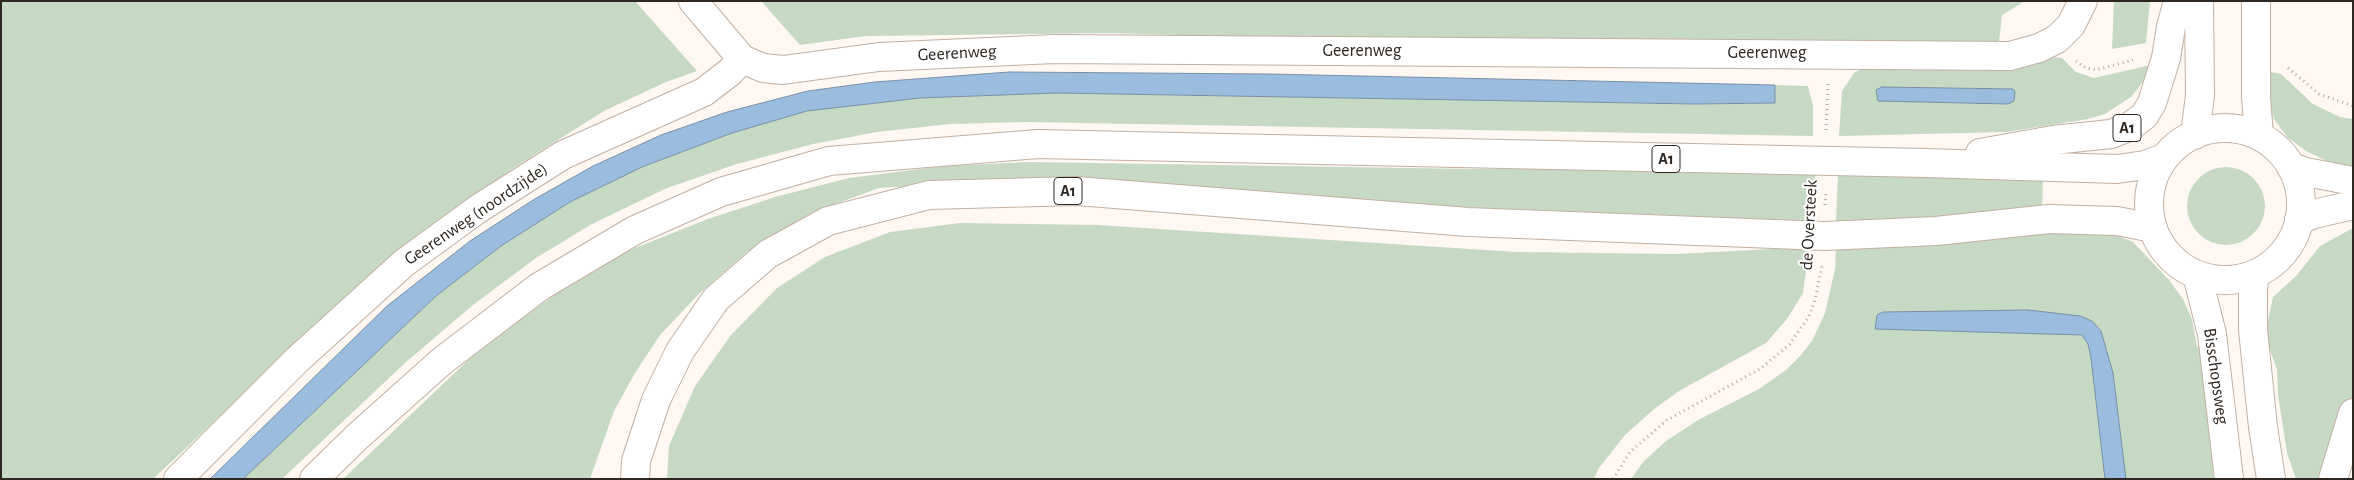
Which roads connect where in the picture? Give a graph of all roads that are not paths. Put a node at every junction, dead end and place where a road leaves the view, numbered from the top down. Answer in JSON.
{"nodes":[{"id":1,"x":693,"y":1,"type":"edge"},
{"id":2,"x":2082,"y":1,"type":"edge"},
{"id":3,"x":2178,"y":1,"type":"edge"},
{"id":4,"x":2199,"y":1,"type":"edge"},
{"id":5,"x":2256,"y":1,"type":"edge"},
{"id":6,"x":742,"y":59,"type":"junction"},
{"id":7,"x":2195,"y":135,"type":"junction"},
{"id":8,"x":2259,"y":135,"type":"junction"},
{"id":9,"x":2164,"y":158,"type":"junction"},
{"id":10,"x":1925,"y":163,"type":"junction"},
{"id":11,"x":2291,"y":167,"type":"junction"},
{"id":12,"x":2353,"y":181,"type":"edge"},
{"id":13,"x":2353,"y":205,"type":"edge"},
{"id":14,"x":2299,"y":220,"type":"junction"},
{"id":15,"x":2153,"y":228,"type":"junction"},
{"id":16,"x":2255,"y":274,"type":"junction"},
{"id":17,"x":2197,"y":275,"type":"junction"},
{"id":18,"x":2353,"y":413,"type":"edge"},
{"id":19,"x":178,"y":479,"type":"edge"},
{"id":20,"x":314,"y":479,"type":"edge"},
{"id":21,"x":635,"y":479,"type":"edge"},
{"id":22,"x":2229,"y":479,"type":"edge"},
{"id":23,"x":2271,"y":479,"type":"edge"},
{"id":24,"x":2333,"y":479,"type":"edge"}],
"edges":[{"from":1,"to":6,"type":"main road","name":"Geerenweg"},
{"from":2,"to":6,"type":"main road","name":"Geerenweg"},
{"from":3,"to":10,"type":"main road","number":"A1"},
{"from":4,"to":7,"type":"main road"},
{"from":5,"to":8,"type":"main road"},
{"from":6,"to":19,"type":"main road","name":"Geerenweg (noordzijde)"},
{"from":7,"to":8,"type":"main road"},
{"from":7,"to":9,"type":"main road"},
{"from":8,"to":11,"type":"main road"},
{"from":9,"to":10,"type":"main road","number":"A1"},
{"from":9,"to":15,"type":"main road"},
{"from":10,"to":20,"type":"main road","number":"A1"},
{"from":11,"to":12,"type":"main road"},
{"from":11,"to":14,"type":"main road"},
{"from":13,"to":14,"type":"main road"},
{"from":14,"to":16,"type":"main road"},
{"from":15,"to":17,"type":"main road"},
{"from":15,"to":21,"type":"main road","number":"A1"},
{"from":16,"to":17,"type":"main road"},
{"from":16,"to":23,"type":"main road"},
{"from":17,"to":22,"type":"main road","name":"Bisschopsweg"},
{"from":18,"to":24,"type":"main road"}]}
